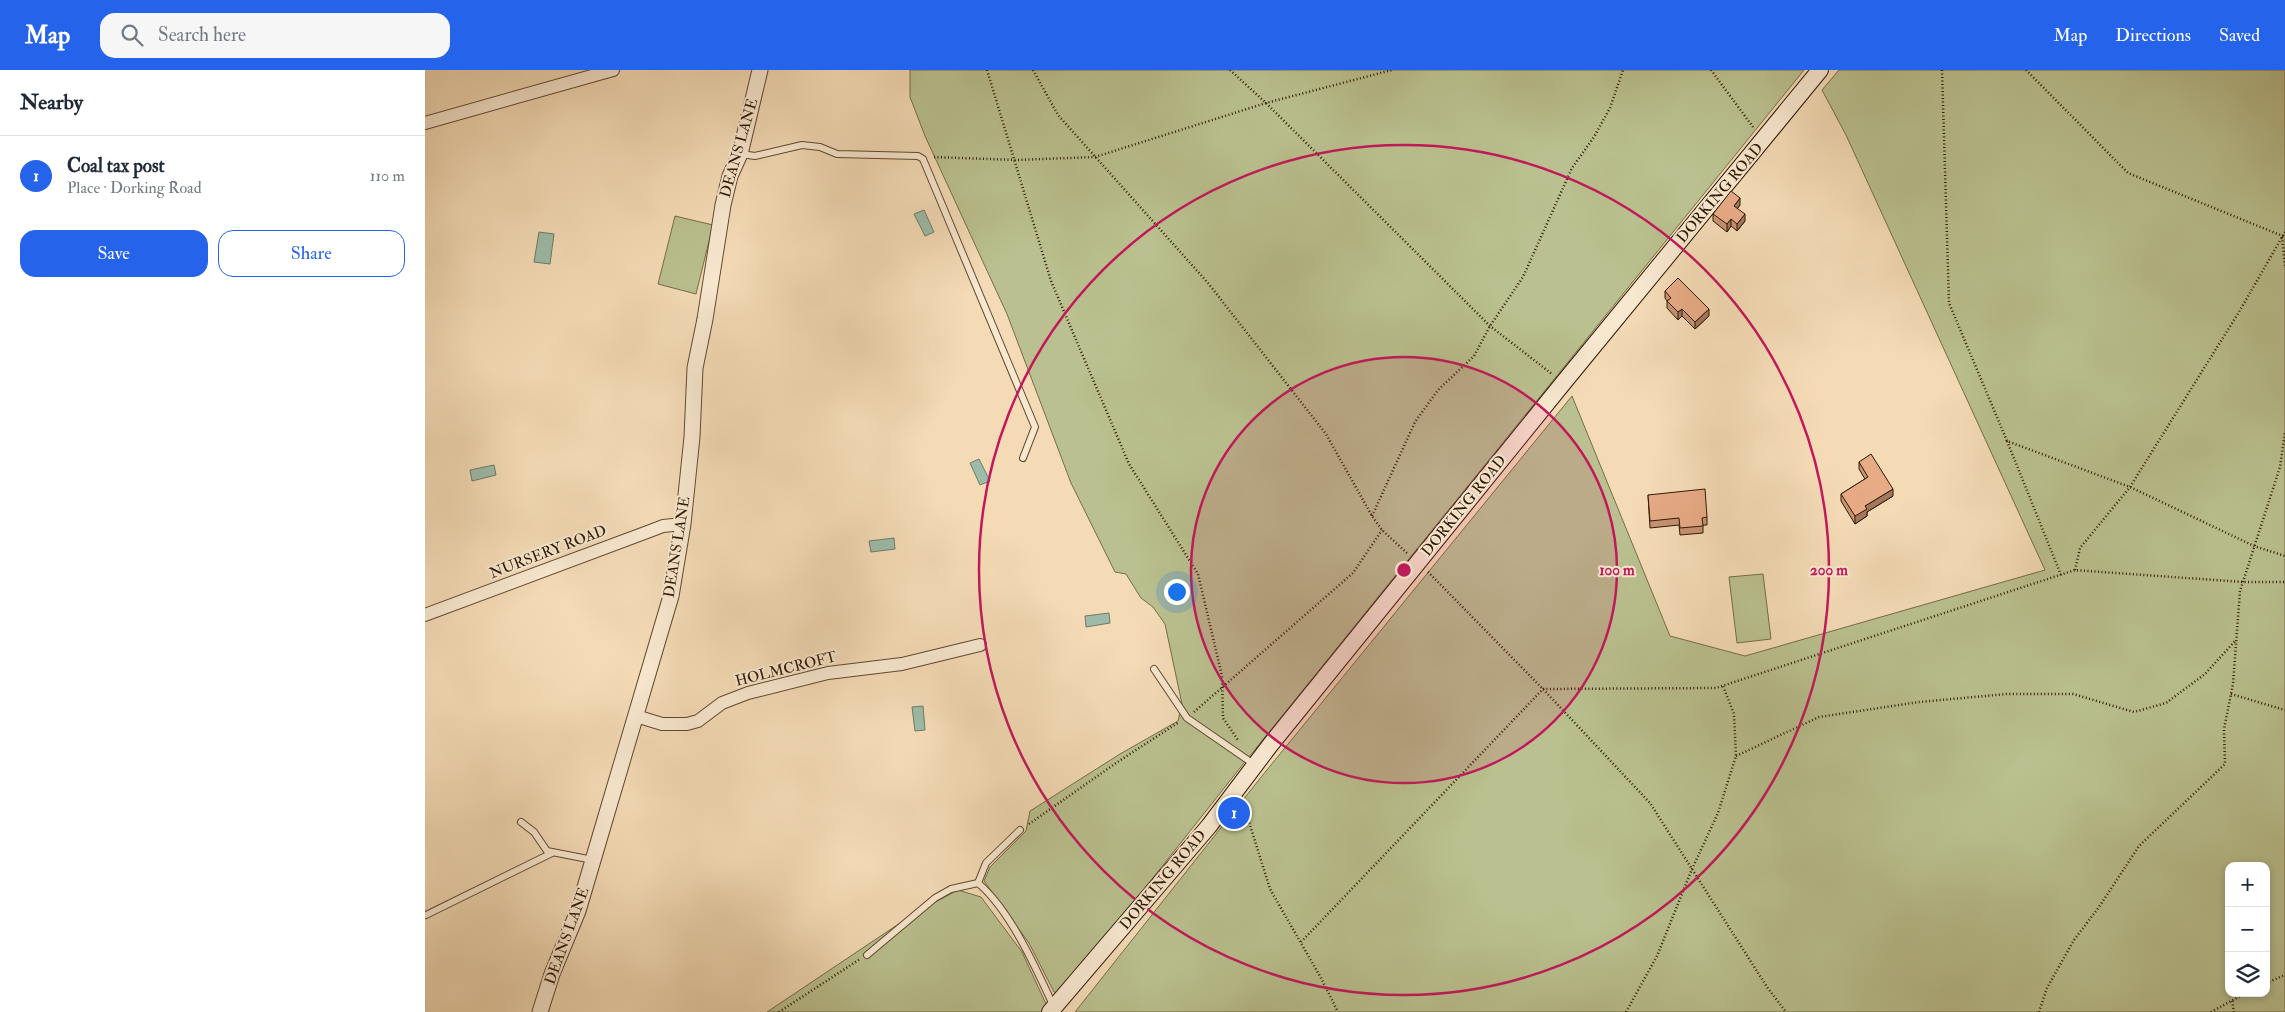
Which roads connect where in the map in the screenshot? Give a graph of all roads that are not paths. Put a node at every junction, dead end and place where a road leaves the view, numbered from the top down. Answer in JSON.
{"nodes":[{"id":1,"x":613,"y":70,"type":"edge"},
{"id":2,"x":760,"y":70,"type":"edge"},
{"id":3,"x":1820,"y":70,"type":"edge"},
{"id":4,"x":425,"y":123,"type":"edge"},
{"id":5,"x":740,"y":154,"type":"junction"},
{"id":6,"x":1023,"y":458,"type":"dead end"},
{"id":7,"x":683,"y":524,"type":"junction"},
{"id":8,"x":425,"y":615,"type":"edge"},
{"id":9,"x":980,"y":644,"type":"dead end"},
{"id":10,"x":1154,"y":669,"type":"dead end"},
{"id":11,"x":636,"y":716,"type":"junction"},
{"id":12,"x":1256,"y":766,"type":"junction"},
{"id":13,"x":521,"y":822,"type":"dead end"},
{"id":14,"x":1020,"y":830,"type":"road end"},
{"id":15,"x":552,"y":853,"type":"junction"},
{"id":16,"x":593,"y":860,"type":"junction"},
{"id":17,"x":978,"y":883,"type":"junction"},
{"id":18,"x":426,"y":915,"type":"edge"},
{"id":19,"x":867,"y":955,"type":"road end"},
{"id":20,"x":1052,"y":1010,"type":"edge"},
{"id":21,"x":540,"y":1012,"type":"edge"}],
"edges":[{"from":1,"to":4,"type":"street"},
{"from":2,"to":5,"type":"street","name":"DEANS LANE"},
{"from":3,"to":12,"type":"main road","name":"DORKING ROAD"},
{"from":5,"to":6,"type":"lane"},
{"from":5,"to":7,"type":"street","name":"DEANS LANE"},
{"from":7,"to":8,"type":"street","name":"NURSERY ROAD"},
{"from":7,"to":11,"type":"street","name":"DEANS LANE"},
{"from":9,"to":11,"type":"street","name":"HOLMCROFT"},
{"from":10,"to":12,"type":"lane"},
{"from":11,"to":16,"type":"street","name":"DEANS LANE"},
{"from":12,"to":20,"type":"main road","name":"DORKING ROAD"},
{"from":13,"to":15,"type":"lane"},
{"from":14,"to":17,"type":"lane"},
{"from":15,"to":16,"type":"lane"},
{"from":15,"to":18,"type":"lane"},
{"from":16,"to":21,"type":"street","name":"DEANS LANE"},
{"from":17,"to":19,"type":"lane"},
{"from":17,"to":20,"type":"lane"}]}
